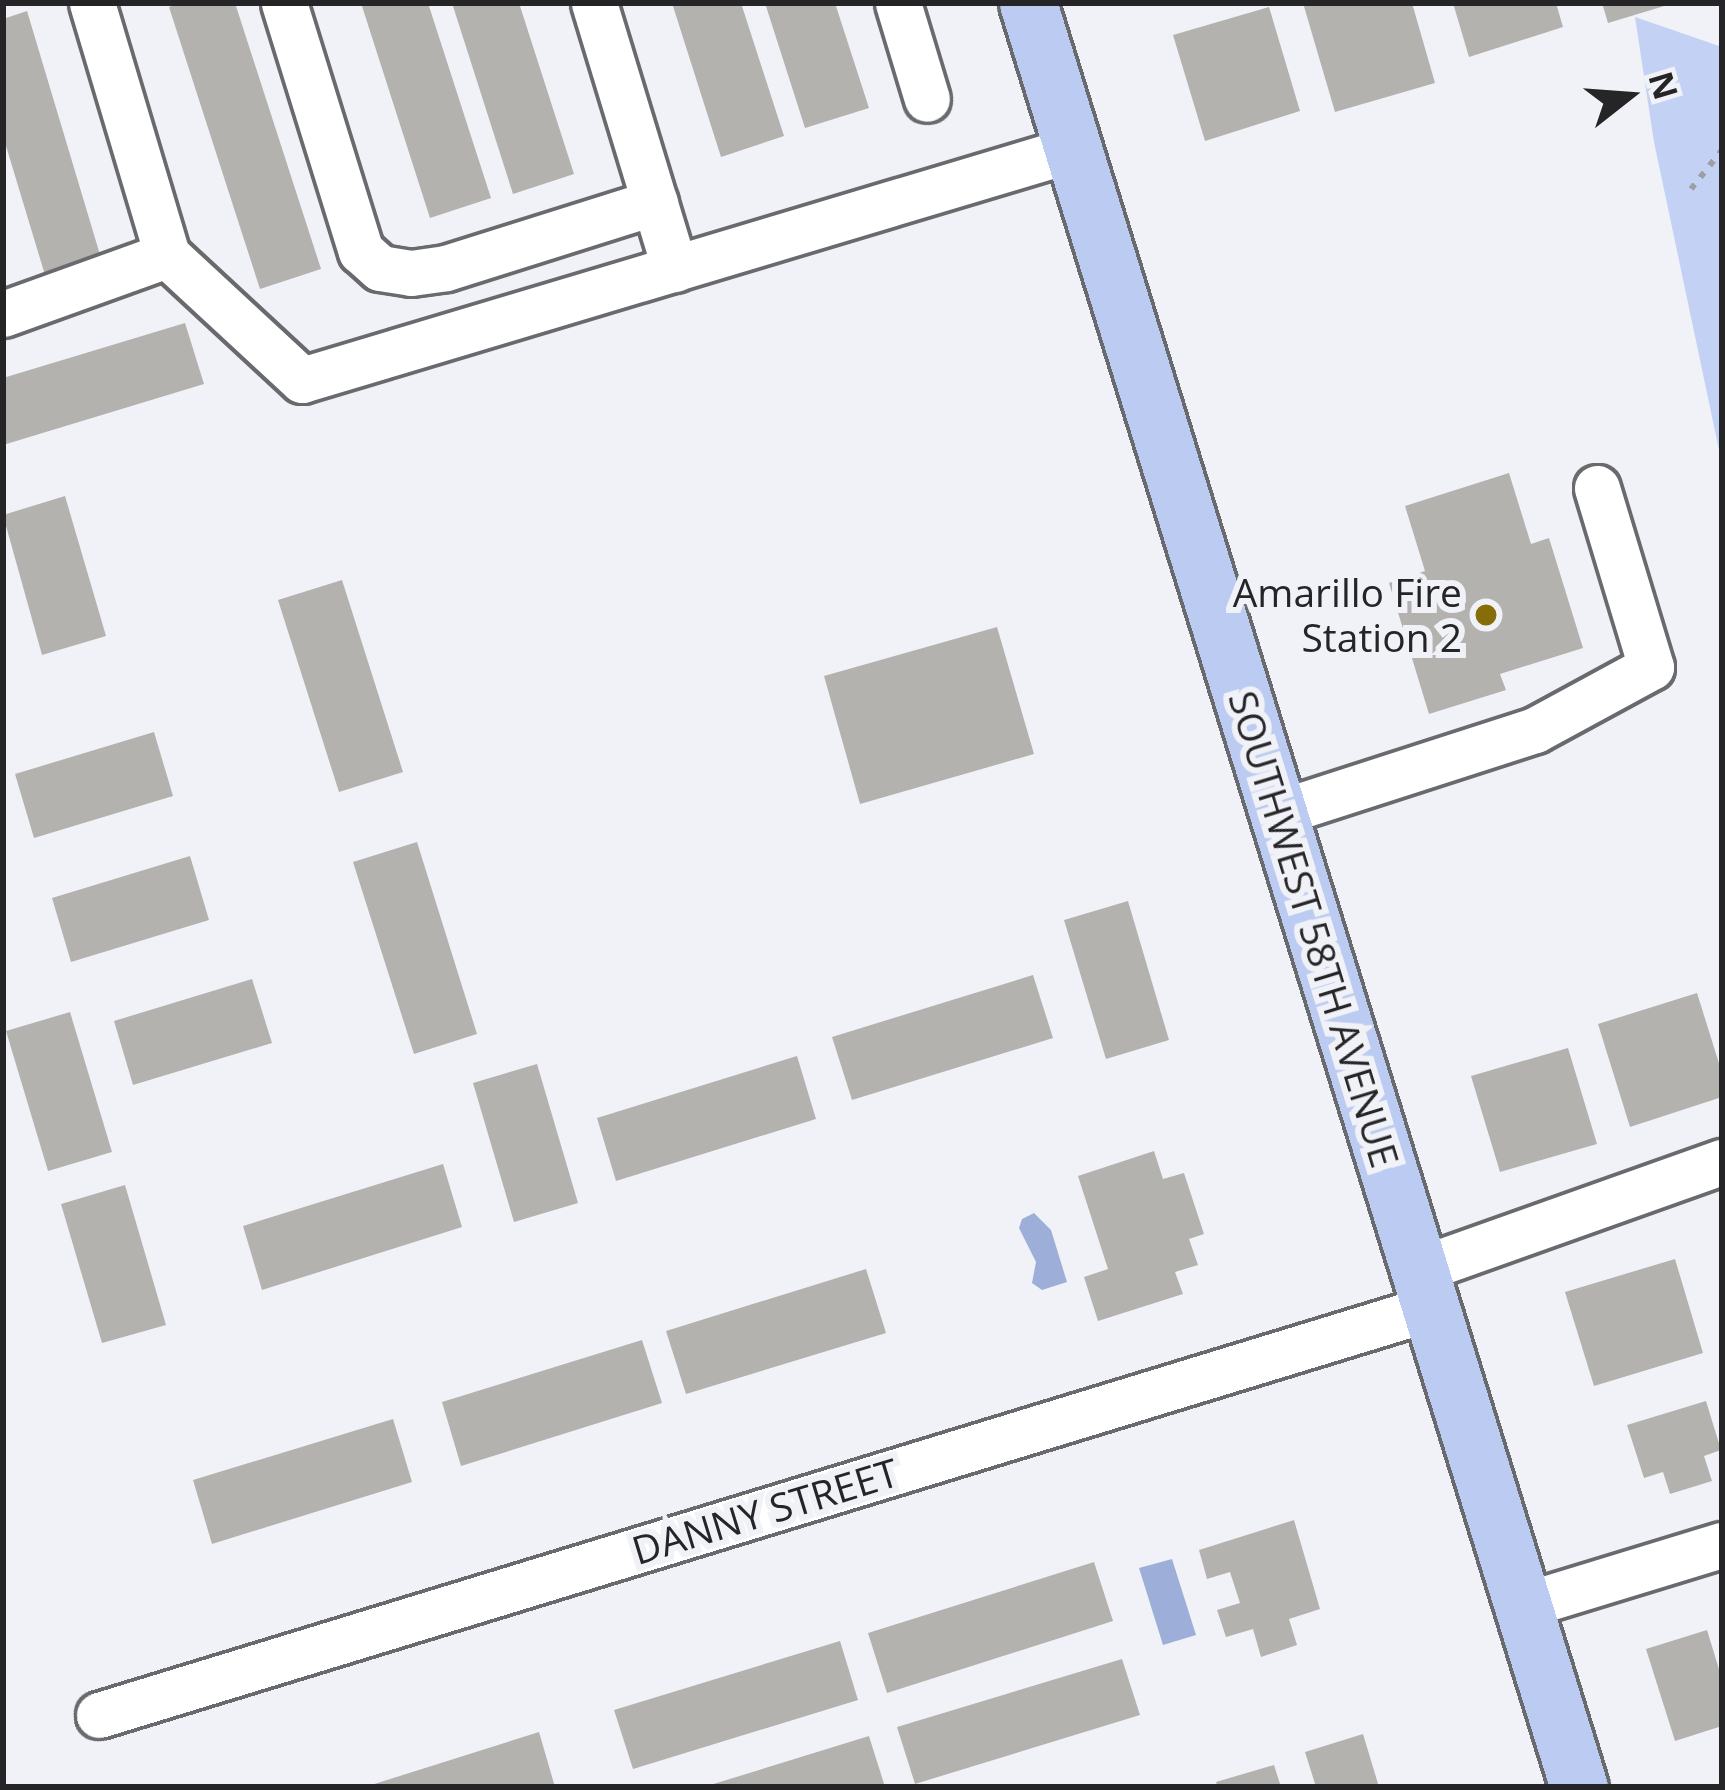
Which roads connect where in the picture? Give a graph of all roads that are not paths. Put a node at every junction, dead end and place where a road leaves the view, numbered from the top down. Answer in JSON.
{"nodes":[{"id":1,"x":92,"y":3,"type":"edge"},
{"id":2,"x":284,"y":3,"type":"edge"},
{"id":3,"x":594,"y":3,"type":"edge"},
{"id":4,"x":898,"y":3,"type":"edge"},
{"id":5,"x":1032,"y":4,"type":"edge"},
{"id":6,"x":927,"y":99,"type":"dead end"},
{"id":7,"x":1073,"y":149,"type":"junction"},
{"id":8,"x":655,"y":202,"type":"junction"},
{"id":9,"x":167,"y":255,"type":"junction"},
{"id":10,"x":675,"y":268,"type":"junction"},
{"id":11,"x":3,"y":314,"type":"edge"},
{"id":12,"x":1597,"y":488,"type":"dead end"},
{"id":13,"x":1278,"y":813,"type":"junction"},
{"id":14,"x":1722,"y":1162,"type":"edge"},
{"id":15,"x":1424,"y":1289,"type":"junction"},
{"id":16,"x":1722,"y":1545,"type":"edge"},
{"id":17,"x":1522,"y":1606,"type":"junction"},
{"id":18,"x":99,"y":1715,"type":"dead end"},
{"id":19,"x":1579,"y":1787,"type":"edge"}],
"edges":[{"from":1,"to":9,"type":"street"},
{"from":2,"to":8,"type":"street"},
{"from":3,"to":8,"type":"street"},
{"from":4,"to":6,"type":"street"},
{"from":5,"to":7,"type":"main road","name":"SOUTHWEST 58TH AVENUE"},
{"from":7,"to":10,"type":"street"},
{"from":7,"to":13,"type":"main road","name":"SOUTHWEST 58TH AVENUE"},
{"from":8,"to":10,"type":"street"},
{"from":9,"to":10,"type":"street"},
{"from":9,"to":11,"type":"street"},
{"from":12,"to":13,"type":"street"},
{"from":13,"to":15,"type":"main road","name":"SOUTHWEST 58TH AVENUE"},
{"from":14,"to":15,"type":"street","name":"DANNY STREET"},
{"from":15,"to":17,"type":"main road","name":"SOUTHWEST 58TH AVENUE"},
{"from":15,"to":18,"type":"street","name":"DANNY STREET"},
{"from":16,"to":17,"type":"street"},
{"from":17,"to":19,"type":"main road","name":"SOUTHWEST 58TH AVENUE"}]}
